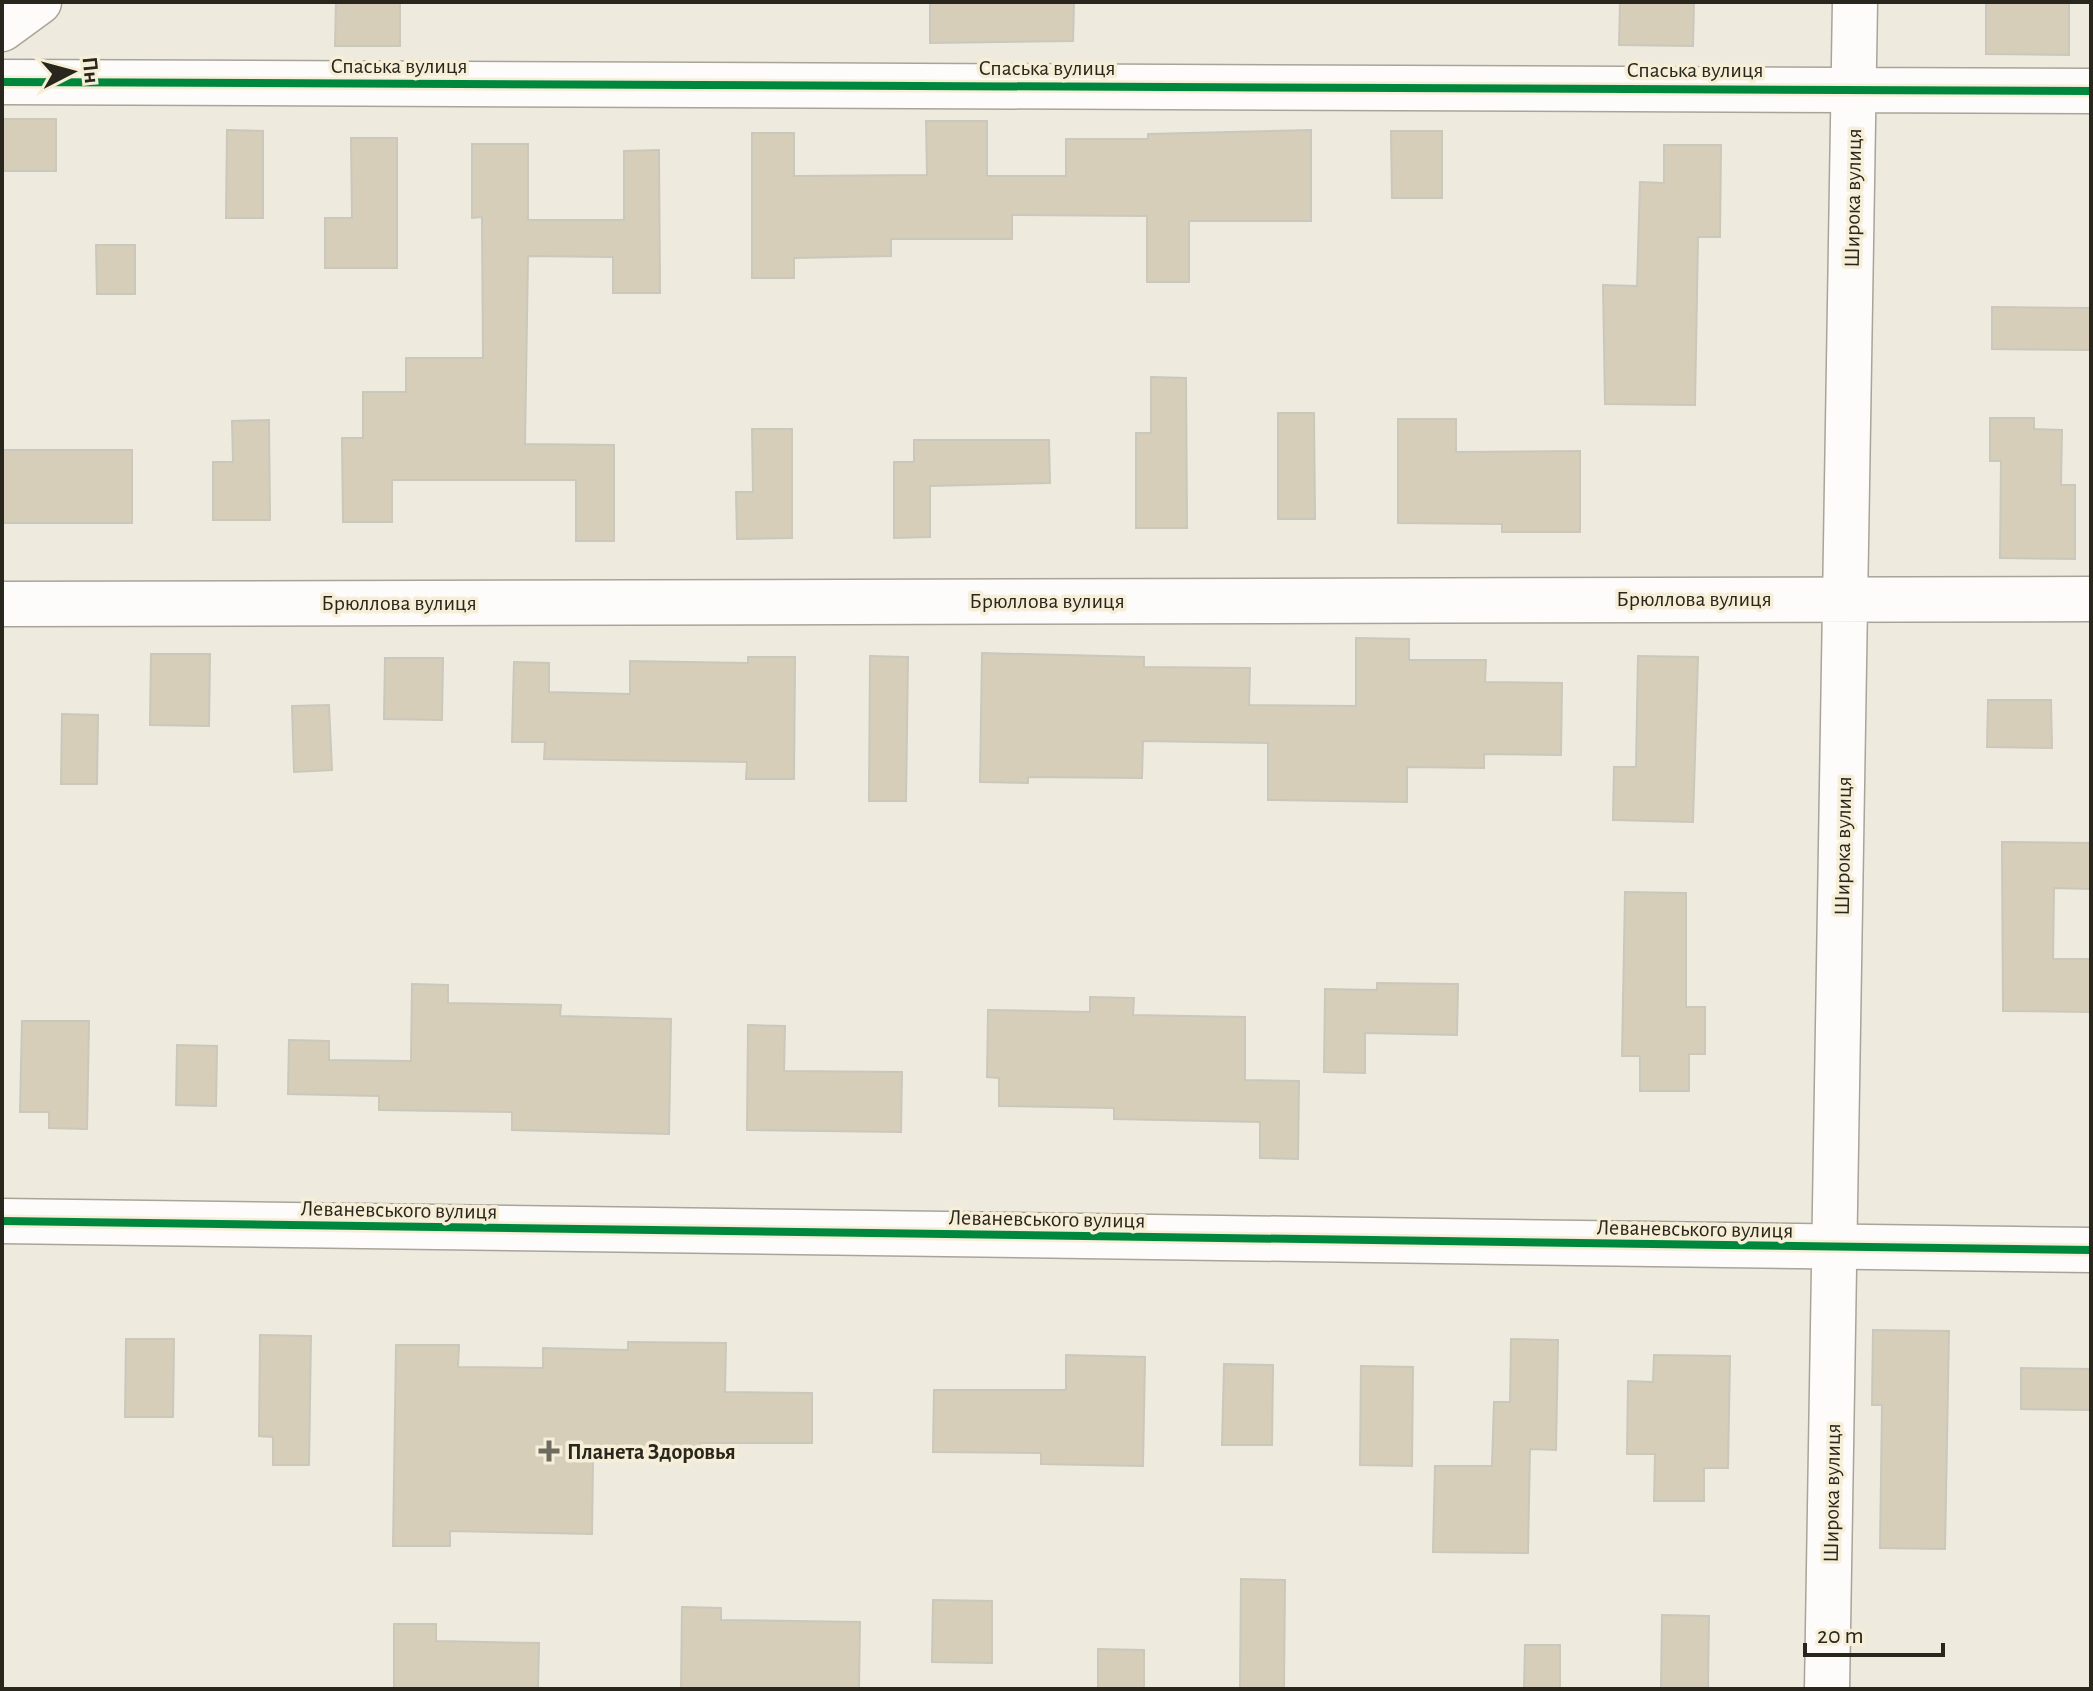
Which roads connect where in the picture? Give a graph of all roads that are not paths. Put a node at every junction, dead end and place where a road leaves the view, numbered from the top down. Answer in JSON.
{"nodes":[{"id":1,"x":39,"y":2,"type":"edge"},
{"id":2,"x":1855,"y":2,"type":"edge"},
{"id":3,"x":2,"y":29,"type":"edge"},
{"id":4,"x":2,"y":82,"type":"edge"},
{"id":5,"x":1854,"y":88,"type":"junction"},
{"id":6,"x":2091,"y":91,"type":"edge"},
{"id":7,"x":1846,"y":598,"type":"junction"},
{"id":8,"x":2091,"y":599,"type":"edge"},
{"id":9,"x":2,"y":604,"type":"edge"},
{"id":10,"x":2,"y":1221,"type":"edge"},
{"id":11,"x":1835,"y":1248,"type":"junction"},
{"id":12,"x":2091,"y":1250,"type":"edge"},
{"id":13,"x":1827,"y":1689,"type":"edge"}],
"edges":[{"from":1,"to":3,"type":"street"},
{"from":2,"to":5,"type":"street","name":"Широка вулиця"},
{"from":4,"to":5,"type":"street","name":"Спаська вулиця"},
{"from":5,"to":6,"type":"street","name":"Спаська вулиця"},
{"from":5,"to":7,"type":"street","name":"Широка вулиця"},
{"from":7,"to":8,"type":"street","name":"Брюллова вулиця"},
{"from":7,"to":9,"type":"street","name":"Брюллова вулиця"},
{"from":7,"to":11,"type":"street","name":"Широка вулиця"},
{"from":10,"to":11,"type":"street","name":"Леваневського вулиця"},
{"from":11,"to":12,"type":"street","name":"Леваневського вулиця"},
{"from":11,"to":13,"type":"street","name":"Широка вулиця"}]}
